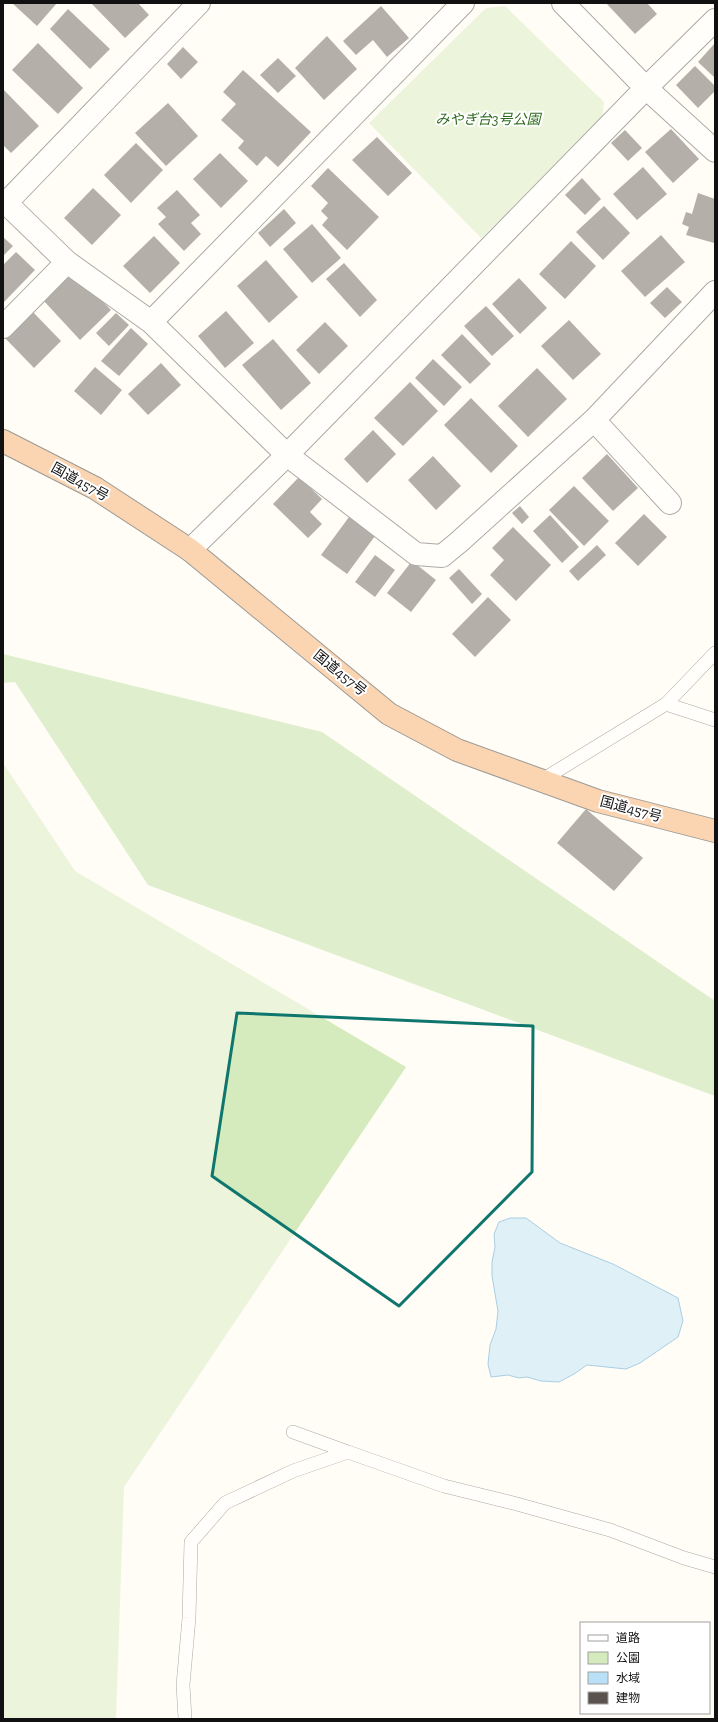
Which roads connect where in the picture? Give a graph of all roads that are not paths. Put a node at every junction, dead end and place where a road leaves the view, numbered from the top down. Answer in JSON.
{"nodes":[{"id":1,"x":198,"y":3,"type":"edge"},
{"id":2,"x":463,"y":3,"type":"edge"},
{"id":3,"x":563,"y":3,"type":"edge"},
{"id":4,"x":715,"y":20,"type":"edge"},
{"id":5,"x":646,"y":88,"type":"junction"},
{"id":6,"x":715,"y":151,"type":"edge"},
{"id":7,"x":4,"y":201,"type":"edge"},
{"id":8,"x":68,"y":262,"type":"junction"},
{"id":9,"x":715,"y":292,"type":"edge"},
{"id":10,"x":151,"y":322,"type":"junction"},
{"id":11,"x":3,"y":327,"type":"edge"},
{"id":12,"x":594,"y":420,"type":"junction"},
{"id":13,"x":3,"y":441,"type":"edge"},
{"id":14,"x":287,"y":455,"type":"junction"},
{"id":15,"x":670,"y":503,"type":"dead end"},
{"id":16,"x":190,"y":550,"type":"junction"},
{"id":17,"x":715,"y":653,"type":"edge"},
{"id":18,"x":666,"y":704,"type":"junction"},
{"id":19,"x":715,"y":720,"type":"edge"},
{"id":20,"x":542,"y":780,"type":"junction"},
{"id":21,"x":715,"y":831,"type":"edge"},
{"id":22,"x":293,"y":1432,"type":"dead end"},
{"id":23,"x":348,"y":1452,"type":"junction"},
{"id":24,"x":715,"y":1567,"type":"edge"},
{"id":25,"x":185,"y":1718,"type":"dead end"}],
"edges":[{"from":1,"to":7,"type":"street"},
{"from":2,"to":10,"type":"street"},
{"from":3,"to":5,"type":"street"},
{"from":4,"to":5,"type":"street"},
{"from":5,"to":6,"type":"street"},
{"from":5,"to":14,"type":"street"},
{"from":7,"to":8,"type":"street"},
{"from":8,"to":10,"type":"street"},
{"from":8,"to":11,"type":"street"},
{"from":9,"to":12,"type":"street"},
{"from":10,"to":14,"type":"street"},
{"from":12,"to":14,"type":"street"},
{"from":12,"to":15,"type":"street"},
{"from":13,"to":16,"type":"highway","name":"国道457号"},
{"from":14,"to":16,"type":"street"},
{"from":16,"to":20,"type":"highway","name":"国道457号"},
{"from":17,"to":18,"type":"lane"},
{"from":18,"to":19,"type":"lane"},
{"from":18,"to":20,"type":"lane"},
{"from":20,"to":21,"type":"highway","name":"国道457号"},
{"from":22,"to":23,"type":"lane"},
{"from":23,"to":24,"type":"lane"},
{"from":23,"to":25,"type":"lane"}]}
